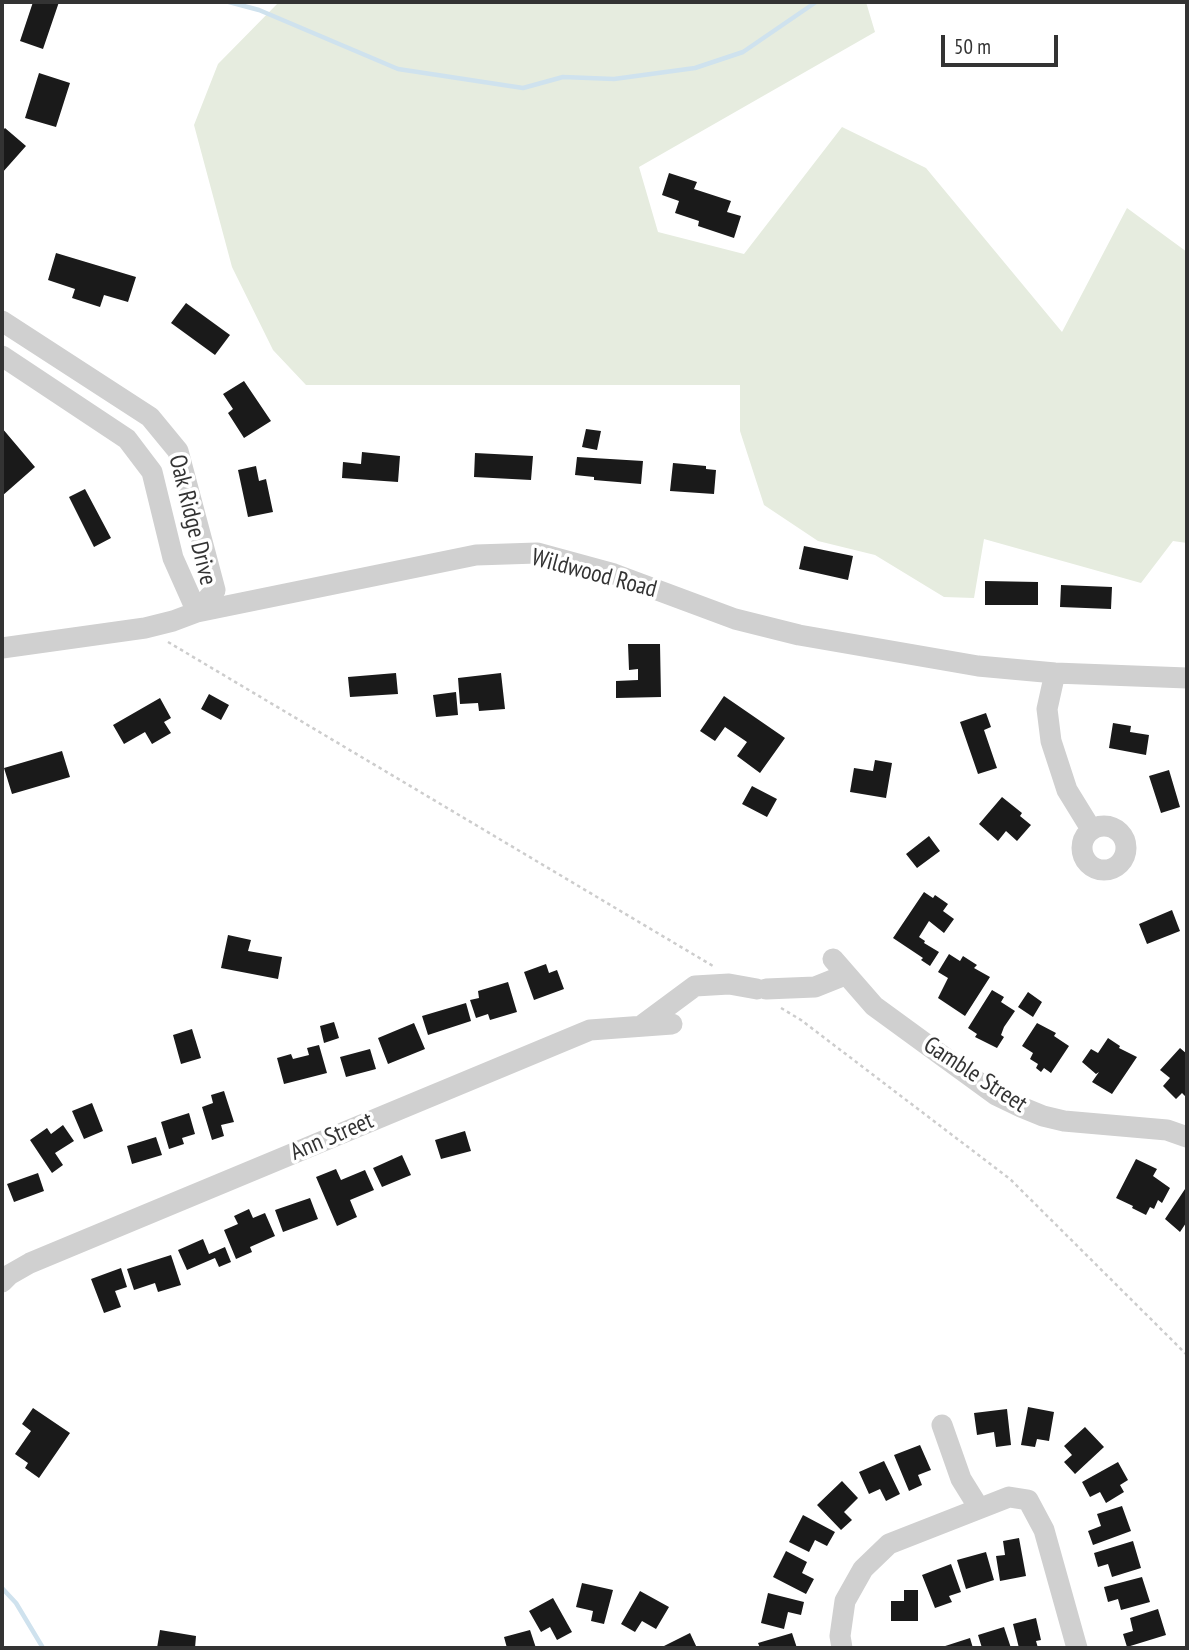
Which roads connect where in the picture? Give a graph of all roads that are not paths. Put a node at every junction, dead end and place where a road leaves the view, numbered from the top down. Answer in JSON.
{"nodes":[{"id":1,"x":2,"y":321,"type":"edge"},
{"id":2,"x":2,"y":356,"type":"edge"},
{"id":3,"x":103,"y":386,"type":"junction"},
{"id":4,"x":86,"y":411,"type":"junction"},
{"id":5,"x":197,"y":612,"type":"junction"},
{"id":6,"x":2,"y":648,"type":"edge"},
{"id":7,"x":1055,"y":673,"type":"junction"},
{"id":8,"x":1187,"y":678,"type":"edge"},
{"id":9,"x":1091,"y":830,"type":"dead end"},
{"id":10,"x":672,"y":1024,"type":"dead end"},
{"id":11,"x":641,"y":1026,"type":"junction"},
{"id":12,"x":1187,"y":1137,"type":"edge"},
{"id":13,"x":2,"y":1282,"type":"edge"},
{"id":14,"x":942,"y":1425,"type":"dead end"},
{"id":15,"x":979,"y":1508,"type":"junction"},
{"id":16,"x":842,"y":1648,"type":"edge"},
{"id":17,"x":1077,"y":1648,"type":"edge"}],
"edges":[{"from":1,"to":3,"type":"street","name":"Oak Ridge Drive"},
{"from":2,"to":4,"type":"street","name":"Oak Ridge Drive"},
{"from":3,"to":4,"type":"street"},
{"from":3,"to":5,"type":"street","name":"Oak Ridge Drive"},
{"from":4,"to":5,"type":"street","name":"Oak Ridge Drive"},
{"from":5,"to":6,"type":"street","name":"Wildwood Road"},
{"from":5,"to":7,"type":"street","name":"Wildwood Road"},
{"from":7,"to":8,"type":"street","name":"Wildwood Road"},
{"from":7,"to":9,"type":"street"},
{"from":10,"to":11,"type":"street","name":"Ann Street"},
{"from":11,"to":12,"type":"street","name":"Gamble Street"},
{"from":11,"to":13,"type":"street","name":"Ann Street"},
{"from":14,"to":15,"type":"street"},
{"from":15,"to":16,"type":"street"},
{"from":15,"to":17,"type":"street"}]}
